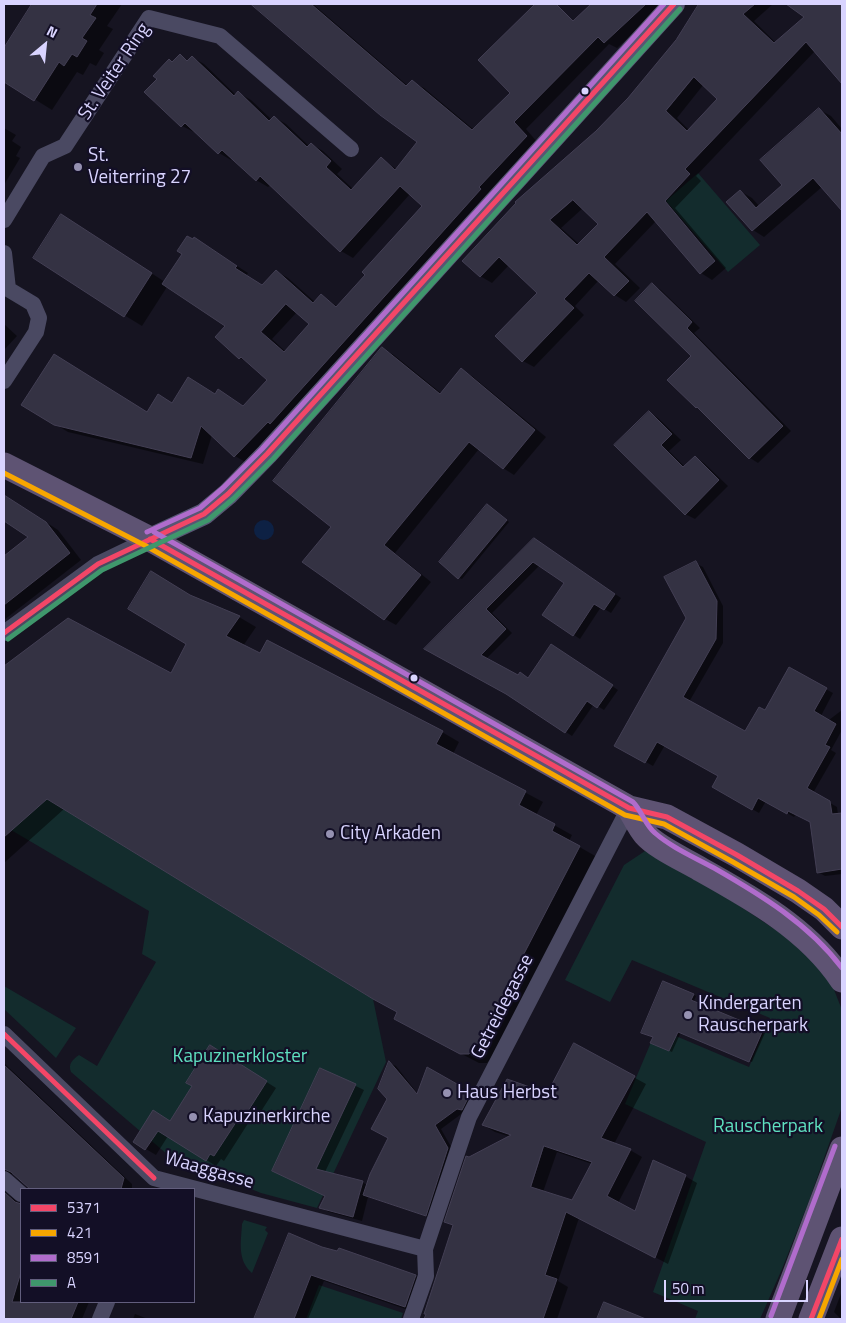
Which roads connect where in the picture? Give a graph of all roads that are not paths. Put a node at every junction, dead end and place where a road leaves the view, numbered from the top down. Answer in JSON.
{"nodes":[{"id":1,"x":674,"y":4,"type":"edge"},
{"id":2,"x":351,"y":149,"type":"dead end"},
{"id":3,"x":4,"y":220,"type":"edge"},
{"id":4,"x":4,"y":253,"type":"edge"},
{"id":5,"x":4,"y":381,"type":"edge"},
{"id":6,"x":4,"y":465,"type":"edge"},
{"id":7,"x":150,"y":539,"type":"junction"},
{"id":8,"x":4,"y":633,"type":"edge"},
{"id":9,"x":629,"y":808,"type":"junction"},
{"id":10,"x":781,"y":918,"type":"junction"},
{"id":11,"x":842,"y":927,"type":"edge"},
{"id":12,"x":842,"y":956,"type":"edge"},
{"id":13,"x":842,"y":980,"type":"edge"},
{"id":14,"x":4,"y":1034,"type":"edge"},
{"id":15,"x":842,"y":1149,"type":"edge"},
{"id":16,"x":4,"y":1179,"type":"edge"},
{"id":17,"x":152,"y":1184,"type":"edge"},
{"id":18,"x":169,"y":1188,"type":"edge"},
{"id":19,"x":20,"y":1193,"type":"edge"},
{"id":20,"x":195,"y":1194,"type":"edge"},
{"id":21,"x":842,"y":1238,"type":"edge"},
{"id":22,"x":425,"y":1248,"type":"junction"},
{"id":23,"x":788,"y":1292,"type":"junction"},
{"id":24,"x":107,"y":1303,"type":"edge"},
{"id":25,"x":100,"y":1319,"type":"edge"},
{"id":26,"x":411,"y":1319,"type":"edge"},
{"id":27,"x":778,"y":1319,"type":"edge"},
{"id":28,"x":798,"y":1319,"type":"edge"},
{"id":29,"x":811,"y":1319,"type":"edge"}],
"edges":[{"from":1,"to":7,"type":"main road"},
{"from":2,"to":3,"type":"street","name":"St. Veiter Ring"},
{"from":4,"to":5,"type":"street"},
{"from":6,"to":7,"type":"main road"},
{"from":7,"to":8,"type":"street"},
{"from":7,"to":9,"type":"main road"},
{"from":9,"to":10,"type":"main road"},
{"from":9,"to":11,"type":"main road"},
{"from":9,"to":22,"type":"street","name":"Getreidegasse"},
{"from":10,"to":12,"type":"main road"},
{"from":10,"to":13,"type":"main road"},
{"from":14,"to":17,"type":"street","name":"Waaggasse"},
{"from":15,"to":23,"type":"main road"},
{"from":16,"to":19,"type":"street"},
{"from":17,"to":18,"type":"street","name":"Waaggasse"},
{"from":20,"to":22,"type":"street","name":"Waaggasse"},
{"from":21,"to":29,"type":"main road"},
{"from":22,"to":26,"type":"street","name":"Getreidegasse"},
{"from":23,"to":27,"type":"main road"},
{"from":23,"to":28,"type":"main road"},
{"from":24,"to":25,"type":"street"}]}
